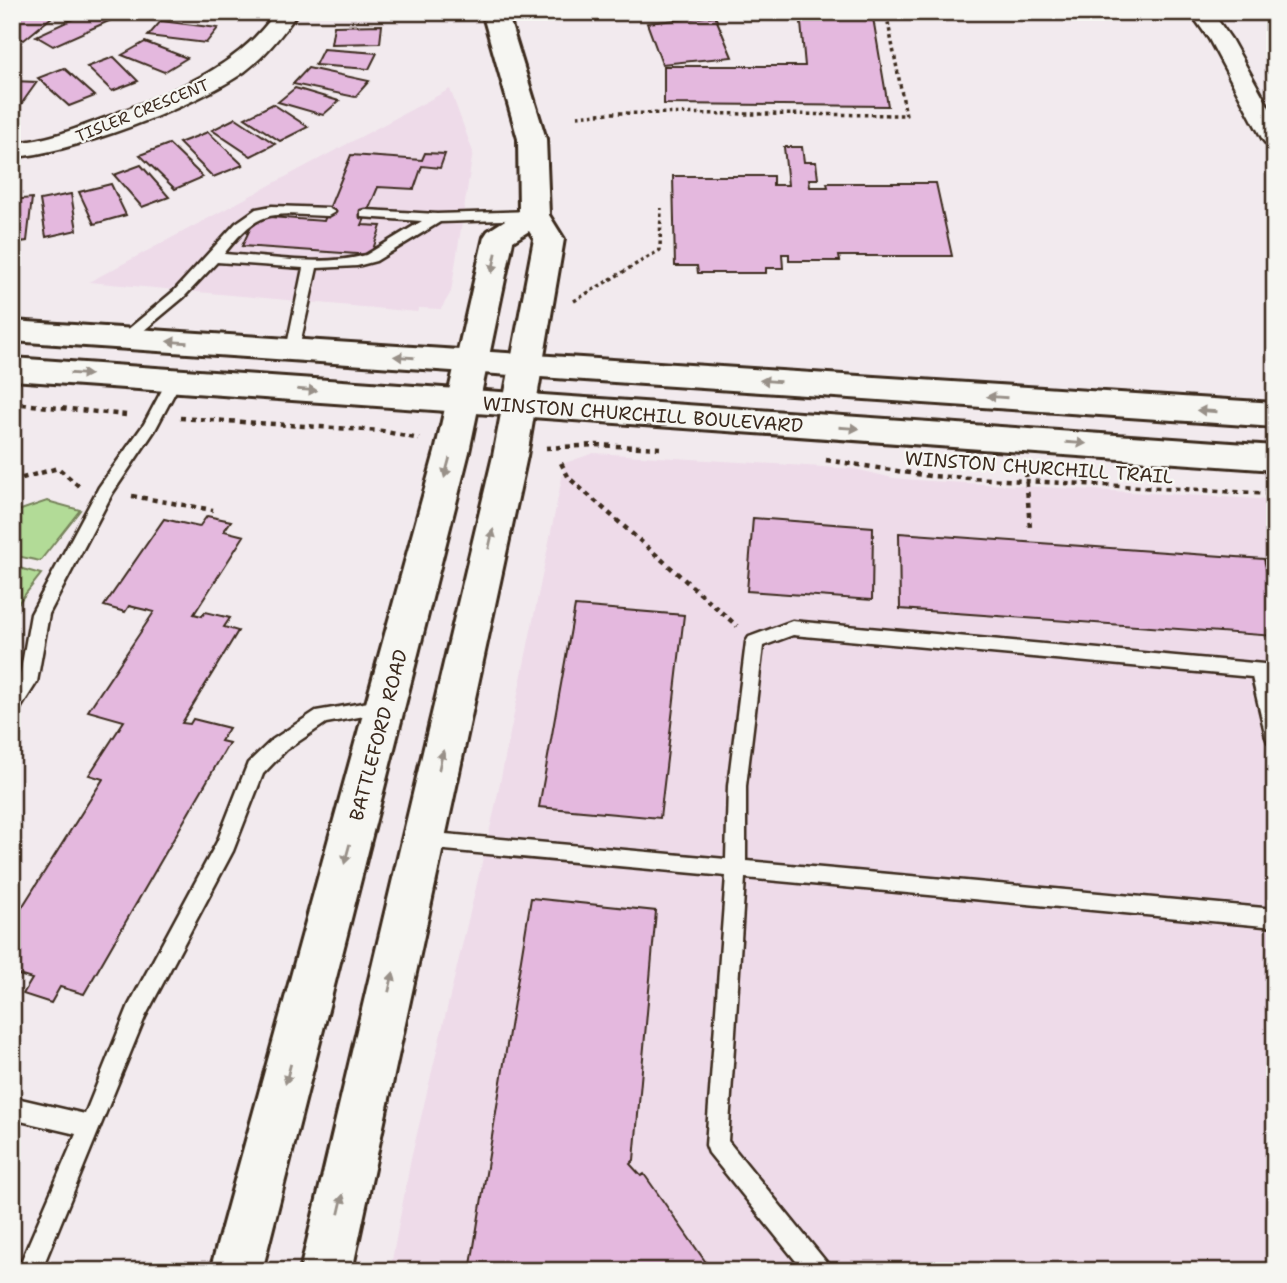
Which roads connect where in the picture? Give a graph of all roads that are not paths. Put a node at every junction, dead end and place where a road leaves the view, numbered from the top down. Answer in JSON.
{"nodes":[{"id":1,"x":287,"y":12,"type":"edge"},
{"id":2,"x":494,"y":12,"type":"edge"},
{"id":3,"x":1201,"y":12,"type":"edge"},
{"id":4,"x":1275,"y":140,"type":"edge"},
{"id":5,"x":12,"y":150,"type":"edge"},
{"id":6,"x":327,"y":212,"type":"dead end"},
{"id":7,"x":366,"y":214,"type":"dead end"},
{"id":8,"x":534,"y":215,"type":"junction"},
{"id":9,"x":437,"y":218,"type":"junction"},
{"id":10,"x":283,"y":248,"type":"dead end"},
{"id":11,"x":214,"y":258,"type":"junction"},
{"id":12,"x":277,"y":262,"type":"junction"},
{"id":13,"x":311,"y":264,"type":"junction"},
{"id":14,"x":12,"y":331,"type":"edge"},
{"id":15,"x":125,"y":339,"type":"junction"},
{"id":16,"x":293,"y":350,"type":"junction"},
{"id":17,"x":472,"y":361,"type":"junction"},
{"id":18,"x":528,"y":365,"type":"junction"},
{"id":19,"x":12,"y":369,"type":"edge"},
{"id":20,"x":174,"y":381,"type":"junction"},
{"id":21,"x":463,"y":401,"type":"junction"},
{"id":22,"x":520,"y":405,"type":"junction"},
{"id":23,"x":1275,"y":415,"type":"edge"},
{"id":24,"x":1275,"y":458,"type":"edge"},
{"id":25,"x":1267,"y":671,"type":"edge"},
{"id":26,"x":386,"y":706,"type":"junction"},
{"id":27,"x":12,"y":707,"type":"edge"},
{"id":28,"x":1275,"y":737,"type":"edge"},
{"id":29,"x":423,"y":840,"type":"junction"},
{"id":30,"x":736,"y":869,"type":"junction"},
{"id":31,"x":1275,"y":918,"type":"edge"},
{"id":32,"x":12,"y":1108,"type":"edge"},
{"id":33,"x":91,"y":1126,"type":"junction"},
{"id":34,"x":29,"y":1271,"type":"edge"},
{"id":35,"x":236,"y":1271,"type":"edge"},
{"id":36,"x":326,"y":1271,"type":"edge"},
{"id":37,"x":819,"y":1271,"type":"edge"}],
"edges":[{"from":1,"to":5,"type":"street","name":"TISLER CRESCENT"},
{"from":2,"to":8,"type":"street"},
{"from":3,"to":4,"type":"street"},
{"from":6,"to":11,"type":"lane"},
{"from":7,"to":9,"type":"lane"},
{"from":8,"to":9,"type":"lane"},
{"from":8,"to":17,"type":"street","name":"BATTLEFORD ROAD","one_way":true},
{"from":8,"to":18,"type":"street"},
{"from":9,"to":13,"type":"lane"},
{"from":10,"to":12,"type":"lane"},
{"from":11,"to":12,"type":"lane"},
{"from":11,"to":15,"type":"lane"},
{"from":12,"to":13,"type":"lane"},
{"from":13,"to":16,"type":"lane"},
{"from":14,"to":15,"type":"street"},
{"from":16,"to":15,"type":"street","one_way":true},
{"from":17,"to":16,"type":"street","one_way":true},
{"from":17,"to":18,"type":"street"},
{"from":17,"to":21,"type":"street","name":"BATTLEFORD ROAD"},
{"from":18,"to":22,"type":"street"},
{"from":23,"to":18,"type":"street","one_way":true},
{"from":19,"to":20,"type":"street","name":"WINSTON CHURCHILL BOULEVARD","one_way":true},
{"from":20,"to":21,"type":"street","name":"WINSTON CHURCHILL BOULEVARD","one_way":true},
{"from":20,"to":27,"type":"lane"},
{"from":21,"to":22,"type":"street","name":"WINSTON CHURCHILL BOULEVARD"},
{"from":21,"to":26,"type":"street","name":"BATTLEFORD ROAD","one_way":true},
{"from":22,"to":24,"type":"street","name":"WINSTON CHURCHILL BOULEVARD","one_way":true},
{"from":29,"to":22,"type":"street","one_way":true},
{"from":25,"to":28,"type":"lane"},
{"from":25,"to":30,"type":"lane"},
{"from":26,"to":33,"type":"lane"},
{"from":26,"to":35,"type":"street","name":"BATTLEFORD ROAD","one_way":true},
{"from":29,"to":30,"type":"lane"},
{"from":36,"to":29,"type":"street","one_way":true},
{"from":30,"to":31,"type":"lane"},
{"from":30,"to":37,"type":"lane"},
{"from":32,"to":33,"type":"lane"},
{"from":33,"to":34,"type":"lane"}]}
